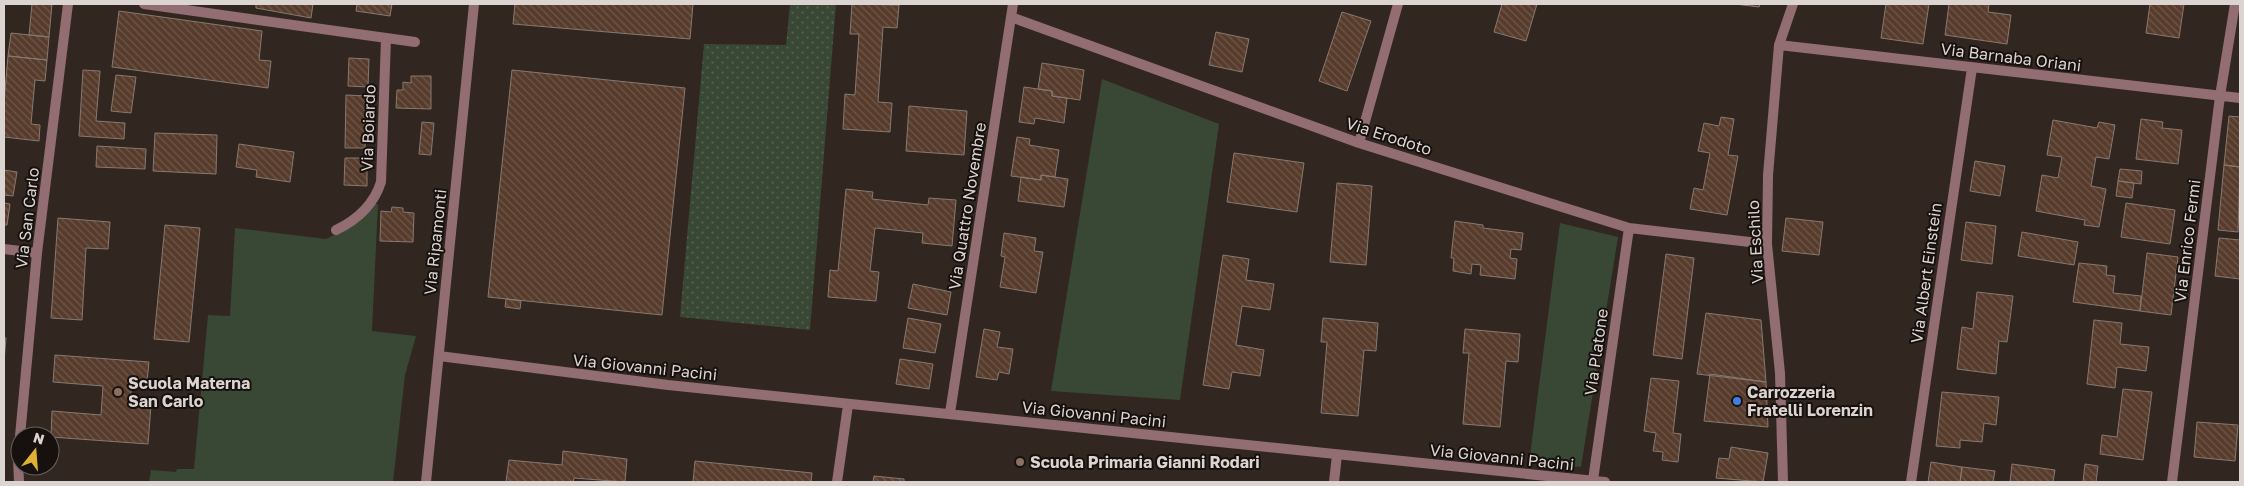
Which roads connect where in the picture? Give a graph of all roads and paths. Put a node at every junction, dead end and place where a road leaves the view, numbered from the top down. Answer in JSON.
{"nodes":[{"id":1,"x":68,"y":4,"type":"edge"},
{"id":2,"x":144,"y":4,"type":"edge"},
{"id":3,"x":474,"y":4,"type":"edge"},
{"id":4,"x":1012,"y":4,"type":"edge"},
{"id":5,"x":1398,"y":4,"type":"edge"},
{"id":6,"x":1794,"y":4,"type":"edge"},
{"id":7,"x":2235,"y":4,"type":"edge"},
{"id":8,"x":1011,"y":17,"type":"junction"},
{"id":9,"x":386,"y":38,"type":"junction"},
{"id":10,"x":415,"y":42,"type":"dead end"},
{"id":11,"x":1778,"y":45,"type":"junction"},
{"id":12,"x":1972,"y":68,"type":"junction"},
{"id":13,"x":2220,"y":96,"type":"junction"},
{"id":14,"x":2240,"y":98,"type":"edge"},
{"id":15,"x":1359,"y":143,"type":"junction"},
{"id":16,"x":1628,"y":228,"type":"junction"},
{"id":17,"x":336,"y":230,"type":"dead end"},
{"id":18,"x":1767,"y":244,"type":"junction"},
{"id":19,"x":4,"y":249,"type":"edge"},
{"id":20,"x":37,"y":253,"type":"junction"},
{"id":21,"x":438,"y":356,"type":"junction"},
{"id":22,"x":848,"y":404,"type":"junction"},
{"id":23,"x":950,"y":413,"type":"junction"},
{"id":24,"x":21,"y":426,"type":"edge"},
{"id":25,"x":1337,"y":455,"type":"junction"},
{"id":26,"x":1593,"y":480,"type":"junction"},
{"id":27,"x":426,"y":482,"type":"edge"},
{"id":28,"x":837,"y":482,"type":"edge"},
{"id":29,"x":1334,"y":482,"type":"edge"},
{"id":30,"x":1606,"y":482,"type":"edge"},
{"id":31,"x":1783,"y":482,"type":"edge"},
{"id":32,"x":1911,"y":482,"type":"edge"},
{"id":33,"x":2172,"y":482,"type":"edge"}],
"edges":[{"from":1,"to":20,"type":"street","name":"Via San Carlo"},
{"from":2,"to":9,"type":"street"},
{"from":3,"to":21,"type":"street","name":"Via Ripamonti"},
{"from":4,"to":8,"type":"street","name":"Via Quattro Novembre"},
{"from":5,"to":15,"type":"street"},
{"from":6,"to":11,"type":"street","name":"Via Eschilo"},
{"from":7,"to":13,"type":"street","name":"Via Enrico Fermi"},
{"from":8,"to":15,"type":"street","name":"Via Erodoto"},
{"from":8,"to":23,"type":"street","name":"Via Quattro Novembre"},
{"from":9,"to":10,"type":"street"},
{"from":9,"to":17,"type":"street","name":"Via Boiardo"},
{"from":11,"to":12,"type":"street","name":"Via Barnaba Oriani"},
{"from":11,"to":18,"type":"street","name":"Via Eschilo"},
{"from":12,"to":13,"type":"street","name":"Via Barnaba Oriani"},
{"from":12,"to":32,"type":"street","name":"Via Albert Einstein"},
{"from":13,"to":14,"type":"street","name":"Via Barnaba Oriani"},
{"from":13,"to":33,"type":"street","name":"Via Enrico Fermi"},
{"from":15,"to":16,"type":"street","name":"Via Erodoto"},
{"from":16,"to":18,"type":"street","name":"Via Erodoto"},
{"from":16,"to":26,"type":"street","name":"Via Platone"},
{"from":18,"to":31,"type":"street","name":"Via Eschilo"},
{"from":19,"to":20,"type":"street"},
{"from":20,"to":24,"type":"street","name":"Via San Carlo"},
{"from":21,"to":22,"type":"street","name":"Via Giovanni Pacini"},
{"from":21,"to":27,"type":"street","name":"Via Ripamonti"},
{"from":22,"to":23,"type":"street","name":"Via Giovanni Pacini"},
{"from":22,"to":28,"type":"street"},
{"from":23,"to":25,"type":"street","name":"Via Giovanni Pacini"},
{"from":25,"to":26,"type":"street","name":"Via Giovanni Pacini"},
{"from":25,"to":29,"type":"street"},
{"from":26,"to":30,"type":"street","name":"Via Giovanni Pacini"}]}
